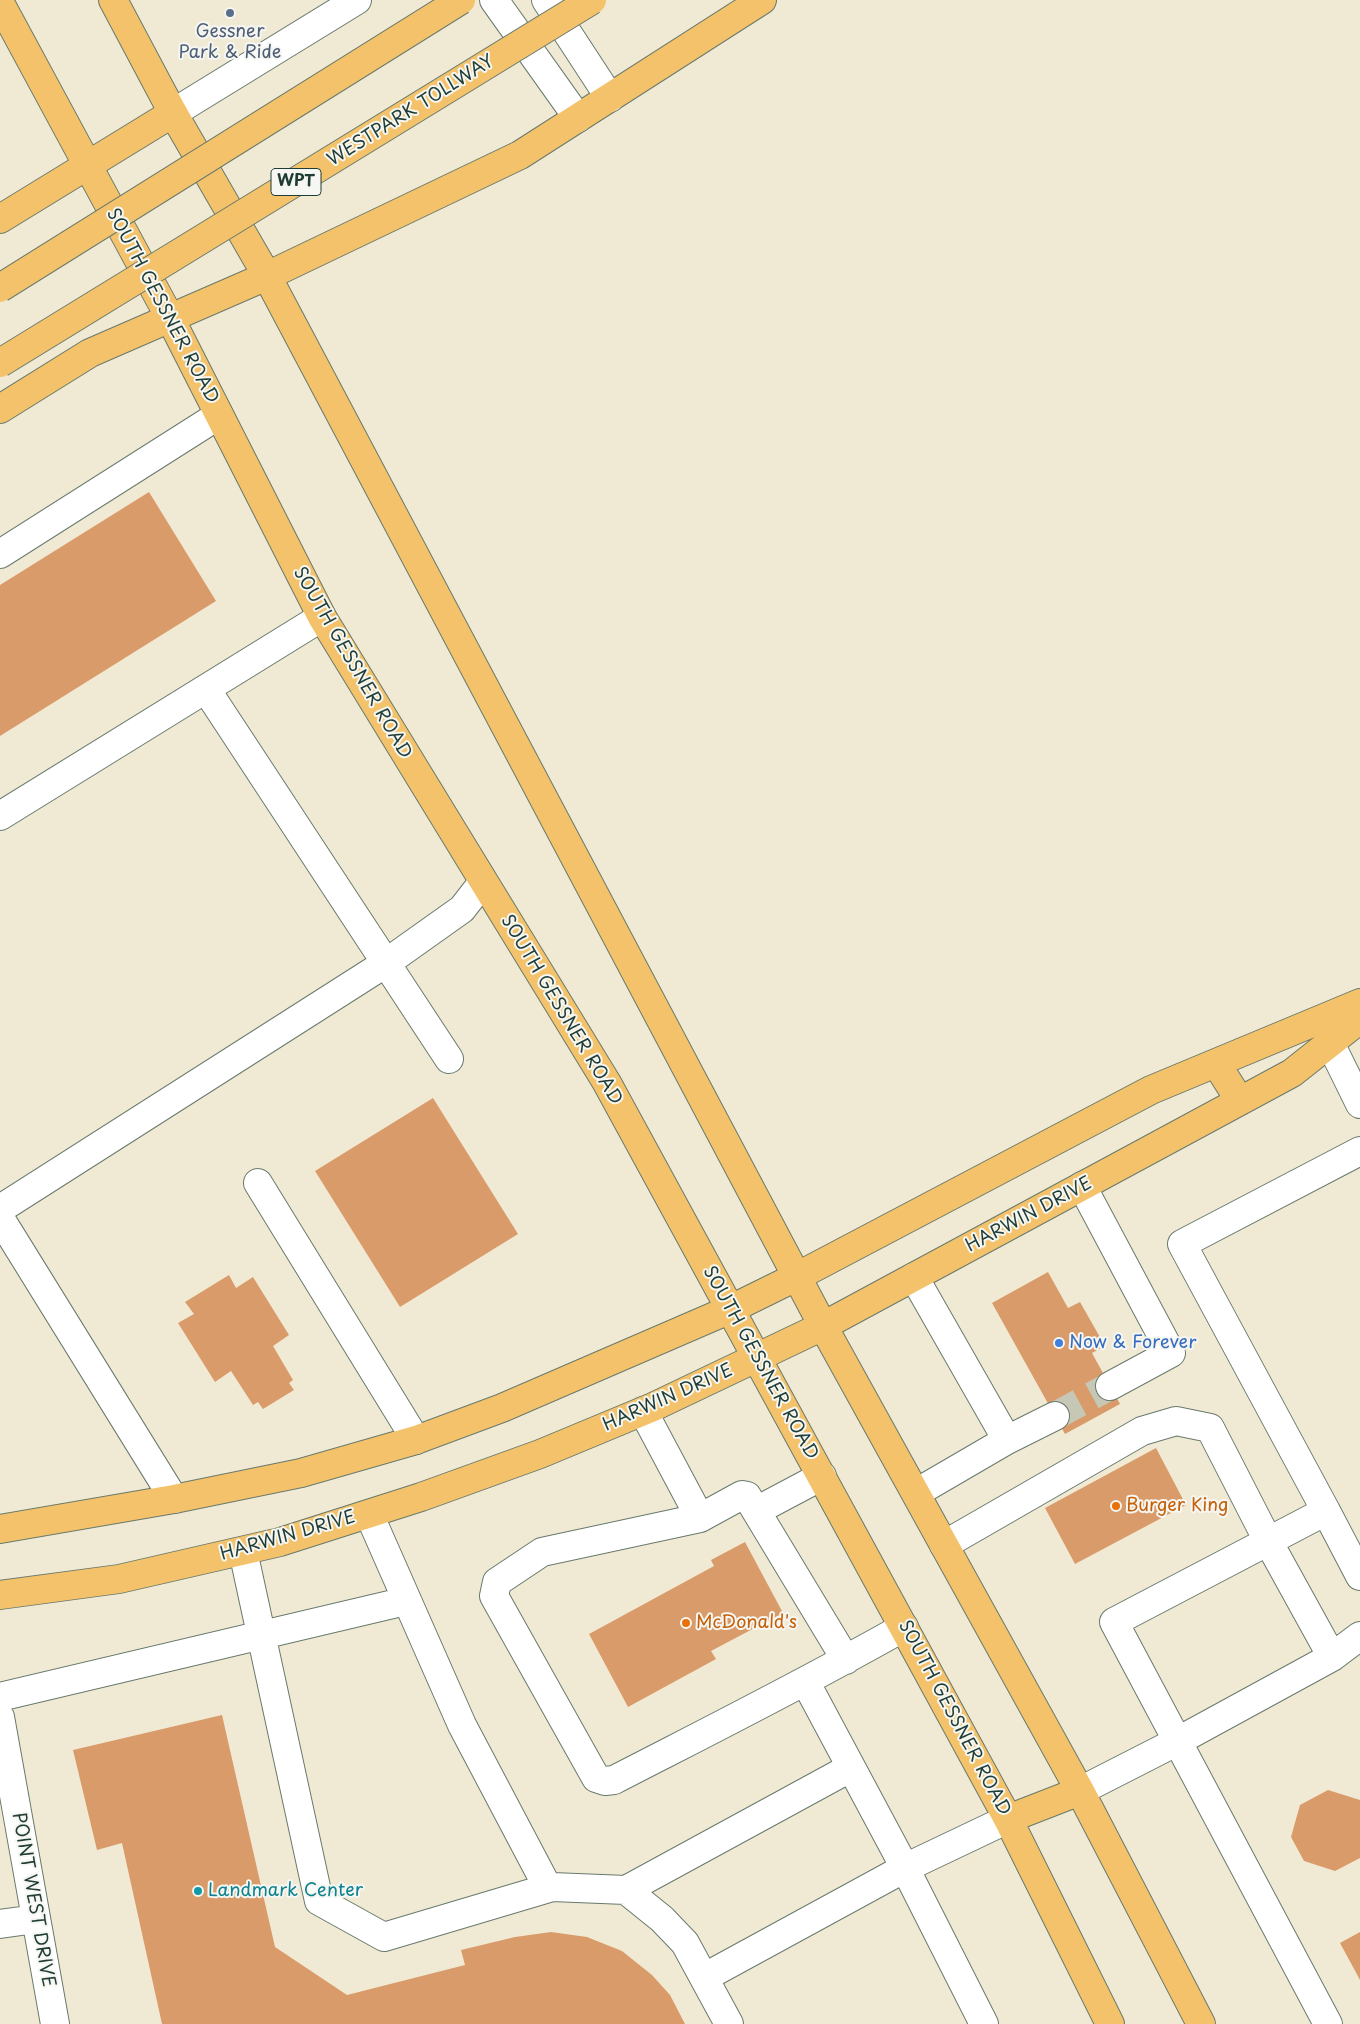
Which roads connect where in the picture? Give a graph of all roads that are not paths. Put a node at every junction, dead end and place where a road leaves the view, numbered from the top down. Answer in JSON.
{"nodes":[{"id":1,"x":113,"y":0,"type":"edge"},
{"id":2,"x":357,"y":0,"type":"edge"},
{"id":3,"x":462,"y":0,"type":"edge"},
{"id":4,"x":494,"y":0,"type":"edge"},
{"id":5,"x":546,"y":0,"type":"edge"},
{"id":6,"x":592,"y":0,"type":"edge"},
{"id":7,"x":762,"y":0,"type":"edge"},
{"id":8,"x":0,"y":3,"type":"edge"},
{"id":9,"x":610,"y":98,"type":"junction"},
{"id":10,"x":173,"y":113,"type":"junction"},
{"id":11,"x":578,"y":118,"type":"junction"},
{"id":12,"x":87,"y":166,"type":"junction"},
{"id":13,"x":0,"y":219,"type":"edge"},
{"id":14,"x":268,"y":276,"type":"junction"},
{"id":15,"x":0,"y":288,"type":"edge"},
{"id":16,"x":170,"y":318,"type":"junction"},
{"id":17,"x":0,"y":363,"type":"edge"},
{"id":18,"x":0,"y":409,"type":"edge"},
{"id":19,"x":219,"y":415,"type":"junction"},
{"id":20,"x":0,"y":554,"type":"edge"},
{"id":21,"x":322,"y":617,"type":"junction"},
{"id":22,"x":206,"y":689,"type":"junction"},
{"id":23,"x":0,"y":816,"type":"edge"},
{"id":24,"x":483,"y":882,"type":"junction"},
{"id":25,"x":386,"y":963,"type":"junction"},
{"id":26,"x":1360,"y":1003,"type":"edge"},
{"id":27,"x":1360,"y":1019,"type":"edge"},
{"id":28,"x":1330,"y":1043,"type":"junction"},
{"id":29,"x":449,"y":1059,"type":"dead end"},
{"id":30,"x":1216,"y":1063,"type":"junction"},
{"id":31,"x":1240,"y":1101,"type":"junction"},
{"id":32,"x":1360,"y":1104,"type":"edge"},
{"id":33,"x":1360,"y":1151,"type":"edge"},
{"id":34,"x":258,"y":1183,"type":"dead end"},
{"id":35,"x":1082,"y":1186,"type":"junction"},
{"id":36,"x":0,"y":1209,"type":"edge"},
{"id":37,"x":0,"y":1218,"type":"edge"},
{"id":38,"x":798,"y":1276,"type":"junction"},
{"id":39,"x":914,"y":1276,"type":"junction"},
{"id":40,"x":731,"y":1309,"type":"junction"},
{"id":41,"x":823,"y":1326,"type":"junction"},
{"id":42,"x":758,"y":1358,"type":"junction"},
{"id":43,"x":1110,"y":1386,"type":"tunnel mouth"},
{"id":44,"x":643,"y":1412,"type":"junction"},
{"id":45,"x":1055,"y":1416,"type":"tunnel mouth"},
{"id":46,"x":416,"y":1440,"type":"junction"},
{"id":47,"x":1007,"y":1440,"type":"junction"},
{"id":48,"x":822,"y":1476,"type":"junction"},
{"id":49,"x":916,"y":1493,"type":"junction"},
{"id":50,"x":174,"y":1499,"type":"junction"},
{"id":51,"x":756,"y":1511,"type":"junction"},
{"id":52,"x":1326,"y":1512,"type":"junction"},
{"id":53,"x":369,"y":1514,"type":"junction"},
{"id":54,"x":700,"y":1518,"type":"junction"},
{"id":55,"x":0,"y":1529,"type":"edge"},
{"id":56,"x":1268,"y":1541,"type":"junction"},
{"id":57,"x":944,"y":1545,"type":"junction"},
{"id":58,"x":243,"y":1551,"type":"junction"},
{"id":59,"x":1360,"y":1576,"type":"edge"},
{"id":60,"x":0,"y":1596,"type":"edge"},
{"id":61,"x":406,"y":1601,"type":"junction"},
{"id":62,"x":904,"y":1627,"type":"junction"},
{"id":63,"x":262,"y":1635,"type":"junction"},
{"id":64,"x":1360,"y":1636,"type":"edge"},
{"id":65,"x":1332,"y":1657,"type":"junction"},
{"id":66,"x":846,"y":1660,"type":"junction"},
{"id":67,"x":805,"y":1681,"type":"junction"},
{"id":68,"x":0,"y":1697,"type":"edge"},
{"id":69,"x":0,"y":1717,"type":"edge"},
{"id":70,"x":1178,"y":1741,"type":"junction"},
{"id":71,"x":850,"y":1768,"type":"junction"},
{"id":72,"x":1080,"y":1791,"type":"junction"},
{"id":73,"x":1008,"y":1819,"type":"junction"},
{"id":74,"x":906,"y":1868,"type":"junction"},
{"id":75,"x":548,"y":1888,"type":"junction"},
{"id":76,"x":626,"y":1890,"type":"junction"},
{"id":77,"x":36,"y":1919,"type":"junction"},
{"id":78,"x":0,"y":1924,"type":"edge"},
{"id":79,"x":705,"y":1977,"type":"junction"},
{"id":80,"x":55,"y":2024,"type":"edge"},
{"id":81,"x":729,"y":2024,"type":"edge"},
{"id":82,"x":984,"y":2024,"type":"edge"},
{"id":83,"x":1110,"y":2024,"type":"edge"},
{"id":84,"x":1201,"y":2024,"type":"edge"},
{"id":85,"x":1328,"y":2024,"type":"edge"}],
"edges":[{"from":1,"to":10,"type":"main road"},
{"from":2,"to":10,"type":"street"},
{"from":3,"to":15,"type":"main road","bridge":true},
{"from":4,"to":11,"type":"street"},
{"from":5,"to":9,"type":"street"},
{"from":6,"to":17,"type":"main road","name":"WESTPARK TOLLWAY","number":"WPT","bridge":true},
{"from":7,"to":9,"type":"main road"},
{"from":8,"to":12,"type":"main road","name":"SOUTH GESSNER ROAD"},
{"from":9,"to":11,"type":"main road"},
{"from":10,"to":12,"type":"main road"},
{"from":10,"to":14,"type":"main road"},
{"from":11,"to":14,"type":"main road"},
{"from":12,"to":13,"type":"main road"},
{"from":12,"to":16,"type":"main road","name":"SOUTH GESSNER ROAD"},
{"from":14,"to":16,"type":"main road"},
{"from":14,"to":38,"type":"main road"},
{"from":16,"to":18,"type":"main road"},
{"from":16,"to":19,"type":"main road","name":"SOUTH GESSNER ROAD"},
{"from":19,"to":20,"type":"street"},
{"from":19,"to":21,"type":"main road","name":"SOUTH GESSNER ROAD"},
{"from":21,"to":22,"type":"street"},
{"from":21,"to":24,"type":"main road","name":"SOUTH GESSNER ROAD"},
{"from":22,"to":23,"type":"street"},
{"from":22,"to":25,"type":"street"},
{"from":24,"to":25,"type":"street"},
{"from":24,"to":40,"type":"main road","name":"SOUTH GESSNER ROAD"},
{"from":25,"to":29,"type":"street"},
{"from":25,"to":36,"type":"street"},
{"from":26,"to":30,"type":"main road"},
{"from":27,"to":28,"type":"main road","name":"HARWIN DRIVE"},
{"from":28,"to":31,"type":"main road","name":"HARWIN DRIVE"},
{"from":28,"to":32,"type":"street"},
{"from":30,"to":31,"type":"main road"},
{"from":30,"to":38,"type":"main road"},
{"from":31,"to":35,"type":"main road","name":"HARWIN DRIVE"},
{"from":33,"to":52,"type":"street"},
{"from":34,"to":46,"type":"street"},
{"from":35,"to":39,"type":"main road","name":"HARWIN DRIVE"},
{"from":35,"to":43,"type":"street"},
{"from":37,"to":50,"type":"street"},
{"from":38,"to":40,"type":"main road"},
{"from":38,"to":41,"type":"main road"},
{"from":39,"to":41,"type":"main road","name":"HARWIN DRIVE"},
{"from":39,"to":47,"type":"street"},
{"from":40,"to":42,"type":"main road","name":"SOUTH GESSNER ROAD"},
{"from":40,"to":46,"type":"main road"},
{"from":41,"to":42,"type":"main road","name":"HARWIN DRIVE"},
{"from":41,"to":49,"type":"main road"},
{"from":42,"to":44,"type":"main road","name":"HARWIN DRIVE"},
{"from":42,"to":48,"type":"main road","name":"SOUTH GESSNER ROAD"},
{"from":44,"to":53,"type":"main road","name":"HARWIN DRIVE"},
{"from":44,"to":54,"type":"street"},
{"from":45,"to":47,"type":"street"},
{"from":46,"to":50,"type":"main road"},
{"from":47,"to":49,"type":"street"},
{"from":48,"to":51,"type":"street"},
{"from":48,"to":62,"type":"main road","name":"SOUTH GESSNER ROAD"},
{"from":49,"to":57,"type":"main road"},
{"from":50,"to":55,"type":"main road"},
{"from":51,"to":54,"type":"street"},
{"from":51,"to":66,"type":"street"},
{"from":52,"to":56,"type":"street"},
{"from":52,"to":59,"type":"street"},
{"from":53,"to":58,"type":"main road","name":"HARWIN DRIVE"},
{"from":53,"to":61,"type":"street"},
{"from":54,"to":67,"type":"street"},
{"from":56,"to":57,"type":"street"},
{"from":56,"to":65,"type":"street"},
{"from":56,"to":70,"type":"street"},
{"from":57,"to":72,"type":"main road"},
{"from":58,"to":60,"type":"main road","name":"HARWIN DRIVE"},
{"from":58,"to":63,"type":"street"},
{"from":61,"to":63,"type":"street"},
{"from":61,"to":75,"type":"street"},
{"from":62,"to":66,"type":"street"},
{"from":62,"to":73,"type":"main road","name":"SOUTH GESSNER ROAD"},
{"from":63,"to":68,"type":"street"},
{"from":63,"to":75,"type":"street"},
{"from":64,"to":65,"type":"street"},
{"from":65,"to":70,"type":"street"},
{"from":66,"to":67,"type":"street"},
{"from":67,"to":71,"type":"street"},
{"from":69,"to":77,"type":"street","name":"POINT WEST DRIVE"},
{"from":70,"to":72,"type":"street"},
{"from":70,"to":85,"type":"street"},
{"from":71,"to":74,"type":"street"},
{"from":71,"to":76,"type":"street"},
{"from":72,"to":73,"type":"main road"},
{"from":72,"to":84,"type":"main road"},
{"from":73,"to":74,"type":"street"},
{"from":73,"to":83,"type":"main road","name":"SOUTH GESSNER ROAD"},
{"from":74,"to":79,"type":"street"},
{"from":74,"to":82,"type":"street"},
{"from":75,"to":76,"type":"street"},
{"from":76,"to":79,"type":"street"},
{"from":77,"to":78,"type":"street"},
{"from":77,"to":80,"type":"street","name":"POINT WEST DRIVE"},
{"from":79,"to":81,"type":"street"}]}
